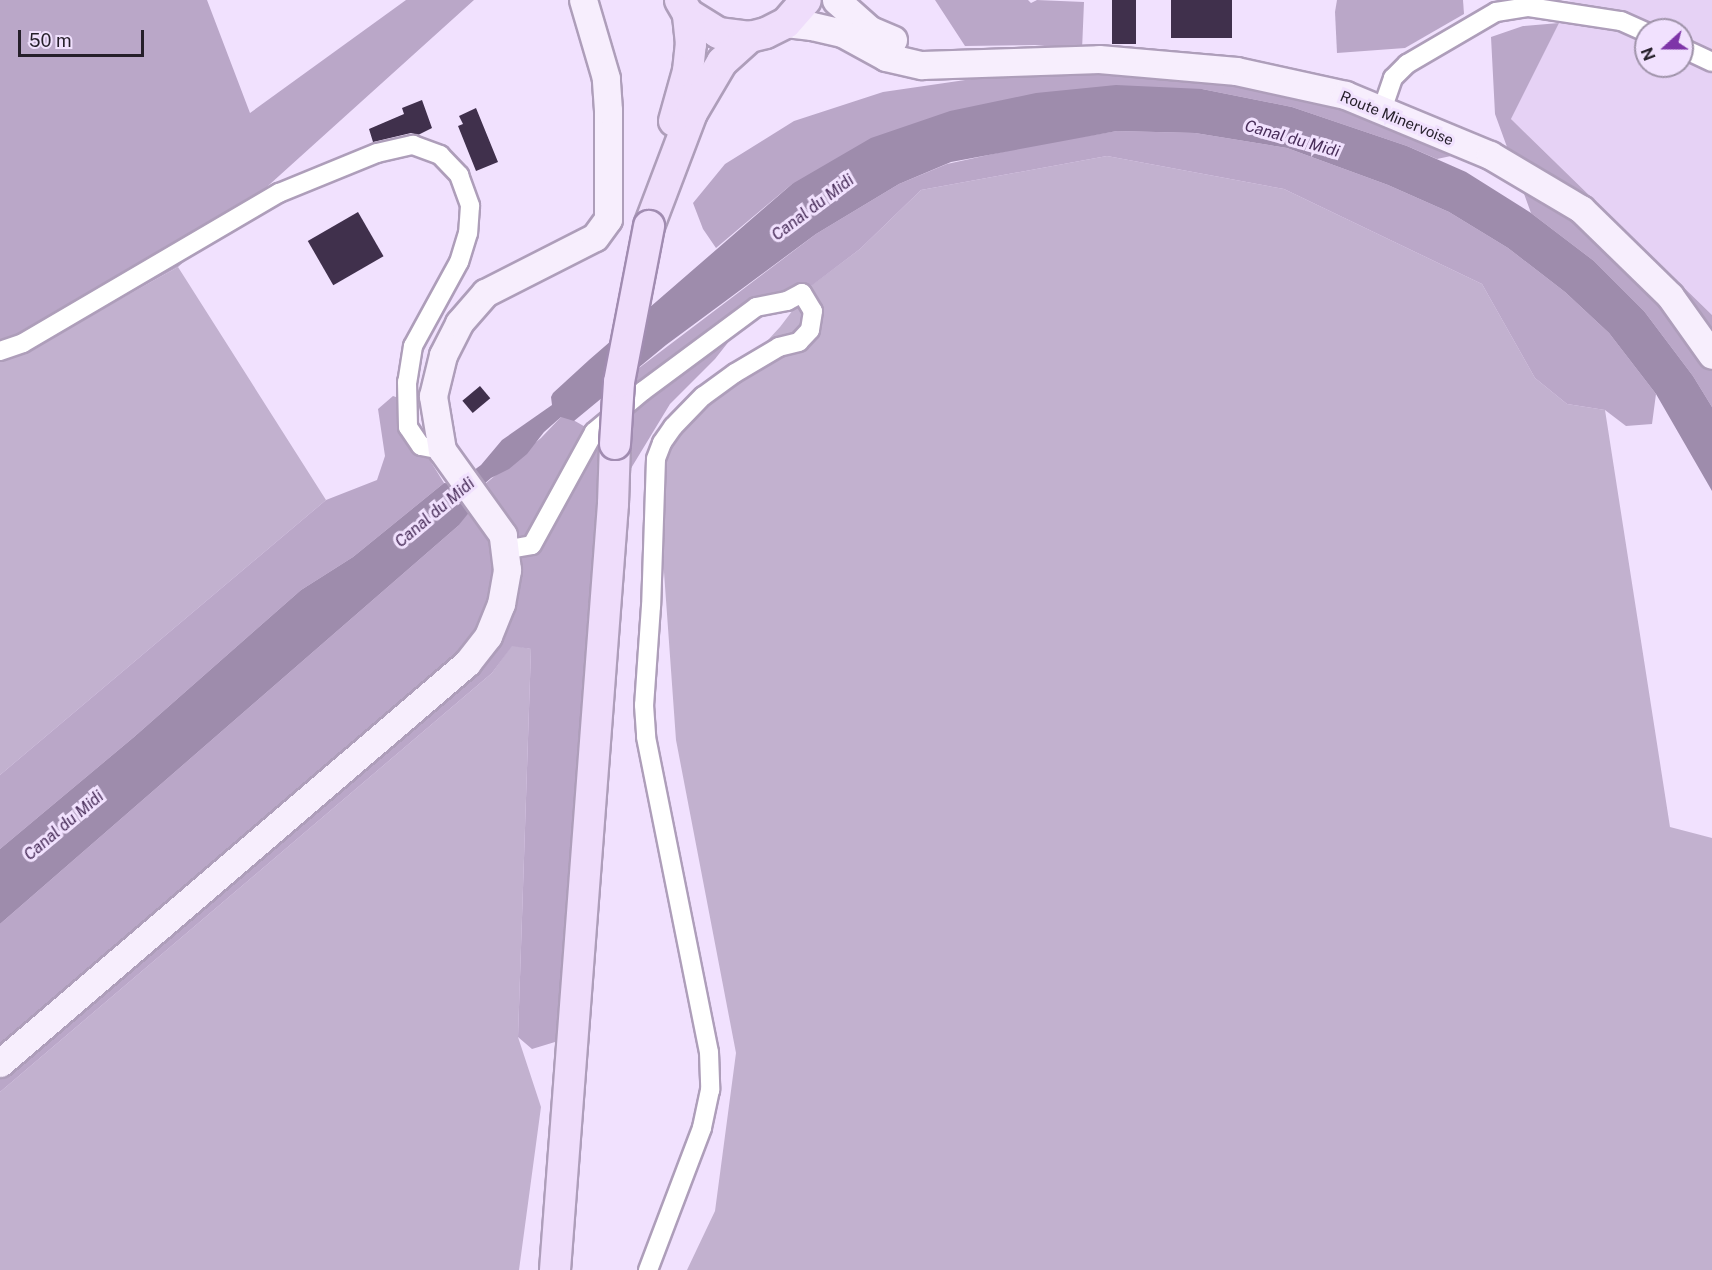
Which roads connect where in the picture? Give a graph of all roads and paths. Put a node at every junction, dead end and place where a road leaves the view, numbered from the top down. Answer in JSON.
{"nodes":[{"id":1,"x":583,"y":0,"type":"edge"},
{"id":2,"x":806,"y":0,"type":"edge"},
{"id":3,"x":836,"y":0,"type":"edge"},
{"id":4,"x":684,"y":7,"type":"edge"},
{"id":5,"x":786,"y":23,"type":"junction"},
{"id":6,"x":1634,"y":27,"type":"edge"},
{"id":7,"x":750,"y":37,"type":"junction"},
{"id":8,"x":1694,"y":54,"type":"edge"},
{"id":9,"x":1712,"y":62,"type":"edge"},
{"id":10,"x":965,"y":63,"type":"junction"},
{"id":11,"x":1382,"y":110,"type":"junction"},
{"id":12,"x":664,"y":183,"type":"junction"},
{"id":13,"x":0,"y":351,"type":"edge"},
{"id":14,"x":1712,"y":355,"type":"edge"},
{"id":15,"x":447,"y":458,"type":"junction"},
{"id":16,"x":504,"y":550,"type":"junction"},
{"id":17,"x":0,"y":1063,"type":"edge"},
{"id":18,"x":555,"y":1270,"type":"edge"},
{"id":19,"x":648,"y":1270,"type":"edge"}],
"edges":[{"from":1,"to":15,"type":"street"},
{"from":2,"to":5,"type":"main road"},
{"from":3,"to":10,"type":"street"},
{"from":4,"to":7,"type":"main road"},
{"from":4,"to":12,"type":"main road"},
{"from":5,"to":7,"type":"main road"},
{"from":5,"to":10,"type":"street","name":"Route Minervoise"},
{"from":6,"to":11,"type":"street"},
{"from":7,"to":12,"type":"main road"},
{"from":8,"to":9,"type":"street"},
{"from":10,"to":11,"type":"street","name":"Route Minervoise"},
{"from":11,"to":14,"type":"street","name":"Route Minervoise"},
{"from":12,"to":18,"type":"main road","bridge":true},
{"from":13,"to":15,"type":"street"},
{"from":15,"to":16,"type":"street"},
{"from":16,"to":17,"type":"street"},
{"from":16,"to":19,"type":"street"}]}
